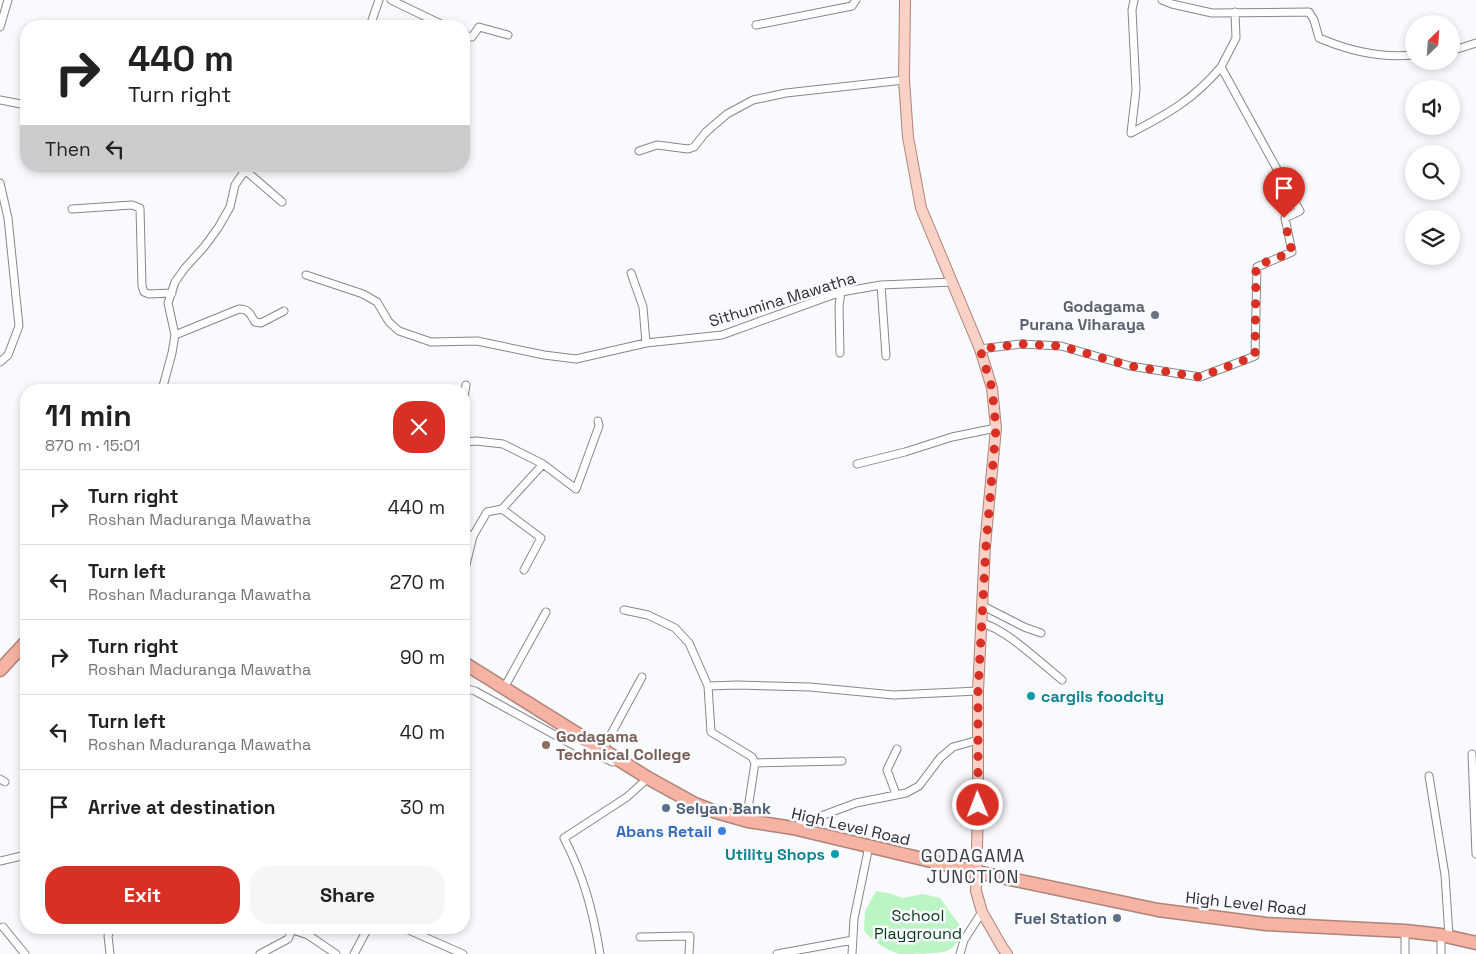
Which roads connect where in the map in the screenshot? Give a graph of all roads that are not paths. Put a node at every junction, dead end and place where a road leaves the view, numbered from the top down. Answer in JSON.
{"nodes":[{"id":1,"x":8,"y":0,"type":"edge"},
{"id":2,"x":379,"y":0,"type":"edge"},
{"id":3,"x":391,"y":0,"type":"edge"},
{"id":4,"x":856,"y":0,"type":"edge"},
{"id":5,"x":905,"y":0,"type":"edge"},
{"id":6,"x":1134,"y":0,"type":"edge"},
{"id":7,"x":1162,"y":0,"type":"edge"},
{"id":8,"x":1235,"y":12,"type":"junction"},
{"id":9,"x":372,"y":20,"type":"edge"},
{"id":10,"x":433,"y":20,"type":"edge"},
{"id":11,"x":756,"y":25,"type":"dead end"},
{"id":12,"x":0,"y":27,"type":"edge"},
{"id":13,"x":470,"y":36,"type":"edge"},
{"id":14,"x":508,"y":36,"type":"dead end"},
{"id":15,"x":1476,"y":43,"type":"edge"},
{"id":16,"x":1460,"y":48,"type":"edge"},
{"id":17,"x":1405,"y":56,"type":"edge"},
{"id":18,"x":1221,"y":67,"type":"junction"},
{"id":19,"x":904,"y":80,"type":"junction"},
{"id":20,"x":0,"y":100,"type":"edge"},
{"id":21,"x":20,"y":104,"type":"edge"},
{"id":22,"x":639,"y":151,"type":"dead end"},
{"id":23,"x":244,"y":172,"type":"edge"},
{"id":24,"x":251,"y":172,"type":"edge"},
{"id":25,"x":0,"y":184,"type":"edge"},
{"id":26,"x":282,"y":202,"type":"dead end"},
{"id":27,"x":72,"y":209,"type":"dead end"},
{"id":28,"x":631,"y":273,"type":"dead end"},
{"id":29,"x":306,"y":275,"type":"dead end"},
{"id":30,"x":953,"y":282,"type":"junction"},
{"id":31,"x":881,"y":285,"type":"junction"},
{"id":32,"x":841,"y":292,"type":"junction"},
{"id":33,"x":172,"y":293,"type":"junction"},
{"id":34,"x":284,"y":311,"type":"dead end"},
{"id":35,"x":175,"y":335,"type":"junction"},
{"id":36,"x":646,"y":342,"type":"junction"},
{"id":37,"x":980,"y":349,"type":"junction"},
{"id":38,"x":840,"y":353,"type":"dead end"},
{"id":39,"x":886,"y":356,"type":"dead end"},
{"id":40,"x":0,"y":362,"type":"edge"},
{"id":41,"x":164,"y":384,"type":"edge"},
{"id":42,"x":598,"y":421,"type":"dead end"},
{"id":43,"x":996,"y":428,"type":"junction"},
{"id":44,"x":470,"y":442,"type":"edge"},
{"id":45,"x":543,"y":464,"type":"junction"},
{"id":46,"x":857,"y":464,"type":"dead end"},
{"id":47,"x":502,"y":509,"type":"junction"},
{"id":48,"x":470,"y":535,"type":"edge"},
{"id":49,"x":473,"y":536,"type":"junction"},
{"id":50,"x":470,"y":549,"type":"edge"},
{"id":51,"x":524,"y":570,"type":"dead end"},
{"id":52,"x":983,"y":606,"type":"junction"},
{"id":53,"x":624,"y":610,"type":"dead end"},
{"id":54,"x":546,"y":612,"type":"dead end"},
{"id":55,"x":981,"y":623,"type":"junction"},
{"id":56,"x":1041,"y":633,"type":"dead end"},
{"id":57,"x":20,"y":648,"type":"edge"},
{"id":58,"x":470,"y":667,"type":"edge"},
{"id":59,"x":0,"y":669,"type":"edge"},
{"id":60,"x":642,"y":677,"type":"dead end"},
{"id":61,"x":1062,"y":680,"type":"dead end"},
{"id":62,"x":708,"y":686,"type":"junction"},
{"id":63,"x":504,"y":688,"type":"junction"},
{"id":64,"x":470,"y":690,"type":"edge"},
{"id":65,"x":978,"y":692,"type":"junction"},
{"id":66,"x":978,"y":740,"type":"junction"},
{"id":67,"x":603,"y":749,"type":"junction"},
{"id":68,"x":897,"y":749,"type":"dead end"},
{"id":69,"x":1472,"y":754,"type":"dead end"},
{"id":70,"x":842,"y":761,"type":"dead end"},
{"id":71,"x":755,"y":763,"type":"junction"},
{"id":72,"x":643,"y":775,"type":"junction"},
{"id":73,"x":1429,"y":776,"type":"dead end"},
{"id":74,"x":0,"y":779,"type":"edge"},
{"id":75,"x":0,"y":783,"type":"edge"},
{"id":76,"x":896,"y":794,"type":"junction"},
{"id":77,"x":748,"y":821,"type":"junction"},
{"id":78,"x":792,"y":828,"type":"junction"},
{"id":79,"x":869,"y":846,"type":"junction"},
{"id":80,"x":1476,"y":854,"type":"edge"},
{"id":81,"x":20,"y":856,"type":"edge"},
{"id":82,"x":0,"y":861,"type":"edge"},
{"id":83,"x":977,"y":872,"type":"junction"},
{"id":84,"x":982,"y":912,"type":"junction"},
{"id":85,"x":3,"y":927,"type":"dead end"},
{"id":86,"x":1405,"y":931,"type":"junction"},
{"id":87,"x":109,"y":934,"type":"edge"},
{"id":88,"x":290,"y":934,"type":"edge"},
{"id":89,"x":306,"y":934,"type":"edge"},
{"id":90,"x":365,"y":934,"type":"edge"},
{"id":91,"x":418,"y":934,"type":"edge"},
{"id":92,"x":1445,"y":936,"type":"junction"},
{"id":93,"x":640,"y":937,"type":"dead end"},
{"id":94,"x":853,"y":940,"type":"junction"},
{"id":95,"x":1476,"y":942,"type":"edge"},
{"id":96,"x":25,"y":954,"type":"edge"},
{"id":97,"x":110,"y":954,"type":"edge"},
{"id":98,"x":260,"y":954,"type":"edge"},
{"id":99,"x":336,"y":954,"type":"edge"},
{"id":100,"x":354,"y":954,"type":"edge"},
{"id":101,"x":463,"y":954,"type":"edge"},
{"id":102,"x":600,"y":954,"type":"edge"},
{"id":103,"x":689,"y":954,"type":"edge"},
{"id":104,"x":777,"y":954,"type":"edge"},
{"id":105,"x":852,"y":954,"type":"edge"},
{"id":106,"x":960,"y":954,"type":"edge"},
{"id":107,"x":1007,"y":954,"type":"edge"},
{"id":108,"x":1404,"y":954,"type":"edge"},
{"id":109,"x":1441,"y":954,"type":"edge"}],
"edges":[{"from":1,"to":12,"type":"street"},
{"from":2,"to":9,"type":"street"},
{"from":3,"to":10,"type":"street"},
{"from":4,"to":11,"type":"street"},
{"from":5,"to":19,"type":"main road"},
{"from":6,"to":18,"type":"street"},
{"from":7,"to":8,"type":"street"},
{"from":8,"to":17,"type":"street"},
{"from":8,"to":18,"type":"street"},
{"from":13,"to":14,"type":"street"},
{"from":15,"to":16,"type":"street"},
{"from":18,"to":37,"type":"street"},
{"from":19,"to":22,"type":"street"},
{"from":19,"to":30,"type":"main road"},
{"from":20,"to":21,"type":"street"},
{"from":23,"to":33,"type":"street"},
{"from":24,"to":26,"type":"street"},
{"from":25,"to":40,"type":"street"},
{"from":27,"to":33,"type":"street"},
{"from":28,"to":36,"type":"street"},
{"from":29,"to":36,"type":"street","name":"Sithumina Mawatha"},
{"from":30,"to":31,"type":"street","name":"Sithumina Mawatha"},
{"from":30,"to":37,"type":"main road"},
{"from":31,"to":32,"type":"street","name":"Sithumina Mawatha"},
{"from":31,"to":39,"type":"street"},
{"from":32,"to":36,"type":"street","name":"Sithumina Mawatha"},
{"from":32,"to":38,"type":"street"},
{"from":33,"to":35,"type":"street"},
{"from":34,"to":35,"type":"street"},
{"from":35,"to":41,"type":"street"},
{"from":37,"to":43,"type":"main road"},
{"from":42,"to":45,"type":"street"},
{"from":43,"to":46,"type":"street"},
{"from":43,"to":52,"type":"main road"},
{"from":44,"to":45,"type":"street"},
{"from":45,"to":47,"type":"street"},
{"from":47,"to":49,"type":"street"},
{"from":47,"to":51,"type":"street"},
{"from":48,"to":49,"type":"street"},
{"from":49,"to":50,"type":"street"},
{"from":52,"to":55,"type":"main road"},
{"from":52,"to":56,"type":"street"},
{"from":53,"to":62,"type":"street"},
{"from":54,"to":63,"type":"street"},
{"from":55,"to":61,"type":"street"},
{"from":55,"to":65,"type":"main road"},
{"from":57,"to":59,"type":"highway"},
{"from":58,"to":63,"type":"highway","name":"High Level Road"},
{"from":60,"to":67,"type":"street"},
{"from":62,"to":65,"type":"street"},
{"from":62,"to":71,"type":"street"},
{"from":63,"to":67,"type":"highway","name":"High Level Road"},
{"from":64,"to":72,"type":"street"},
{"from":65,"to":66,"type":"main road"},
{"from":66,"to":76,"type":"street"},
{"from":66,"to":83,"type":"main road"},
{"from":67,"to":72,"type":"highway","name":"High Level Road"},
{"from":68,"to":76,"type":"street"},
{"from":69,"to":80,"type":"street"},
{"from":70,"to":71,"type":"street"},
{"from":71,"to":77,"type":"street"},
{"from":72,"to":77,"type":"highway","name":"High Level Road"},
{"from":72,"to":102,"type":"street"},
{"from":73,"to":92,"type":"street"},
{"from":74,"to":75,"type":"street"},
{"from":76,"to":78,"type":"street"},
{"from":77,"to":78,"type":"highway","name":"High Level Road"},
{"from":78,"to":79,"type":"highway","name":"High Level Road"},
{"from":79,"to":83,"type":"highway","name":"High Level Road"},
{"from":79,"to":94,"type":"street"},
{"from":81,"to":82,"type":"street"},
{"from":83,"to":84,"type":"main road"},
{"from":83,"to":86,"type":"highway","name":"High Level Road"},
{"from":84,"to":106,"type":"street"},
{"from":84,"to":107,"type":"main road"},
{"from":85,"to":96,"type":"street"},
{"from":86,"to":92,"type":"highway","name":"High Level Road"},
{"from":86,"to":108,"type":"street"},
{"from":87,"to":97,"type":"street"},
{"from":88,"to":98,"type":"street"},
{"from":89,"to":99,"type":"street"},
{"from":90,"to":100,"type":"street"},
{"from":91,"to":101,"type":"street"},
{"from":92,"to":95,"type":"highway","name":"High Level Road"},
{"from":92,"to":109,"type":"street"},
{"from":93,"to":103,"type":"street"},
{"from":94,"to":104,"type":"street"},
{"from":94,"to":105,"type":"street"}]}
